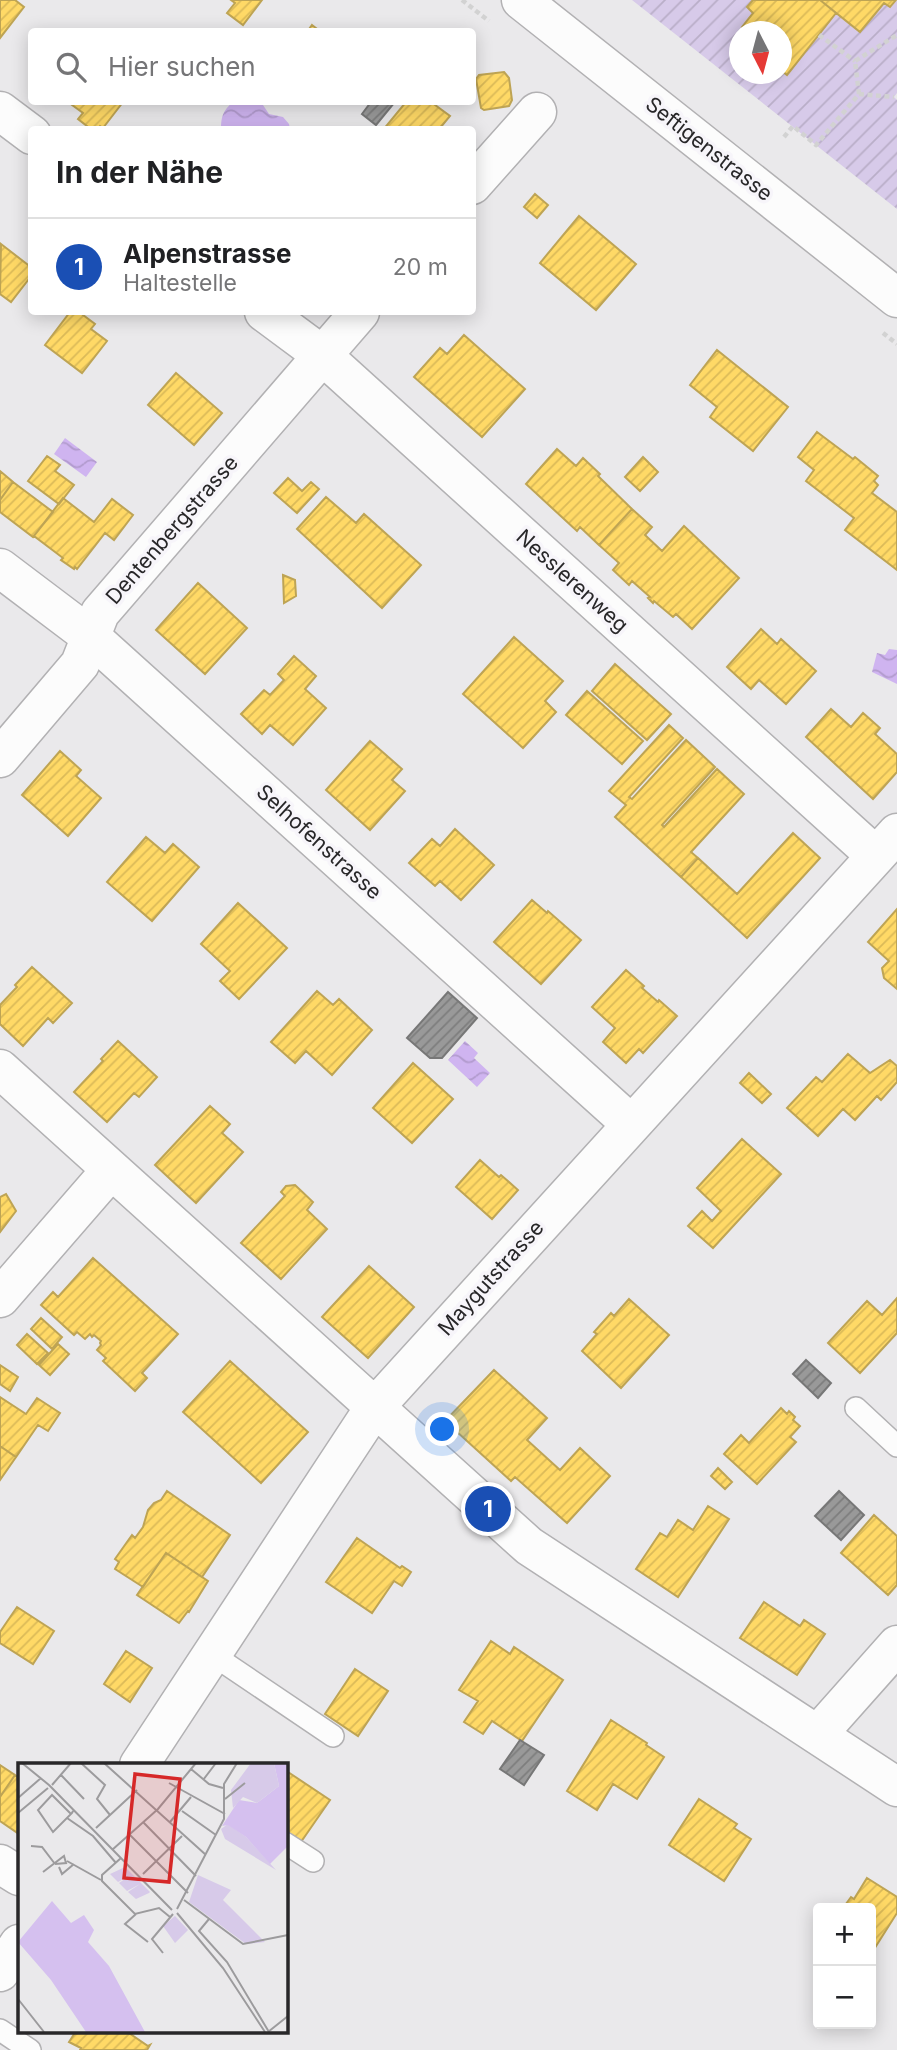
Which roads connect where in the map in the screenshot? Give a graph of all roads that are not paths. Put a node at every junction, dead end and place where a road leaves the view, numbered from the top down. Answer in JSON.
{"nodes":[{"id":1,"x":521,"y":0,"type":"edge"},
{"id":2,"x":0,"y":111,"type":"edge"},
{"id":3,"x":537,"y":112,"type":"dead end"},
{"id":4,"x":28,"y":132,"type":"edge"},
{"id":5,"x":476,"y":181,"type":"edge"},
{"id":6,"x":897,"y":298,"type":"edge"},
{"id":7,"x":268,"y":315,"type":"edge"},
{"id":8,"x":357,"y":315,"type":"edge"},
{"id":9,"x":322,"y":355,"type":"junction"},
{"id":10,"x":0,"y":568,"type":"edge"},
{"id":11,"x":90,"y":636,"type":"junction"},
{"id":12,"x":0,"y":758,"type":"edge"},
{"id":13,"x":887,"y":844,"type":"edge"},
{"id":14,"x":0,"y":1069,"type":"edge"},
{"id":15,"x":631,"y":1124,"type":"junction"},
{"id":16,"x":111,"y":1170,"type":"junction"},
{"id":17,"x":0,"y":1298,"type":"edge"},
{"id":18,"x":374,"y":1408,"type":"junction"},
{"id":19,"x":856,"y":1408,"type":"dead end"},
{"id":20,"x":897,"y":1446,"type":"edge"},
{"id":21,"x":897,"y":1645,"type":"edge"},
{"id":22,"x":213,"y":1655,"type":"junction"},
{"id":23,"x":818,"y":1734,"type":"junction"},
{"id":24,"x":332,"y":1736,"type":"dead end"},
{"id":25,"x":150,"y":1761,"type":"edge"},
{"id":26,"x":897,"y":1787,"type":"edge"},
{"id":27,"x":287,"y":1844,"type":"edge"},
{"id":28,"x":313,"y":1861,"type":"dead end"},
{"id":29,"x":0,"y":1864,"type":"edge"},
{"id":30,"x":18,"y":1875,"type":"edge"},
{"id":31,"x":18,"y":1945,"type":"edge"},
{"id":32,"x":0,"y":1972,"type":"edge"},
{"id":33,"x":0,"y":2030,"type":"edge"},
{"id":34,"x":30,"y":2050,"type":"edge"}],
"edges":[{"from":1,"to":6,"type":"street","name":"Seftigenstrasse"},
{"from":2,"to":4,"type":"street"},
{"from":3,"to":5,"type":"street"},
{"from":7,"to":9,"type":"street","name":"Nesslerenweg"},
{"from":8,"to":9,"type":"street","name":"Dentenbergstrasse"},
{"from":9,"to":11,"type":"street","name":"Dentenbergstrasse"},
{"from":9,"to":13,"type":"street","name":"Nesslerenweg"},
{"from":10,"to":11,"type":"street","name":"Selhofenstrasse"},
{"from":11,"to":12,"type":"street","name":"Dentenbergstrasse"},
{"from":11,"to":15,"type":"street","name":"Selhofenstrasse"},
{"from":13,"to":15,"type":"street","name":"Maygutstrasse"},
{"from":14,"to":16,"type":"street"},
{"from":15,"to":18,"type":"street","name":"Maygutstrasse"},
{"from":16,"to":17,"type":"street"},
{"from":16,"to":18,"type":"street"},
{"from":18,"to":22,"type":"street","name":"Maygutstrasse"},
{"from":18,"to":23,"type":"street"},
{"from":19,"to":20,"type":"lane"},
{"from":21,"to":23,"type":"street"},
{"from":22,"to":24,"type":"lane"},
{"from":22,"to":25,"type":"street","name":"Maygutstrasse"},
{"from":23,"to":26,"type":"street"},
{"from":27,"to":28,"type":"lane"},
{"from":29,"to":30,"type":"street"},
{"from":31,"to":32,"type":"street"},
{"from":33,"to":34,"type":"lane"}]}
